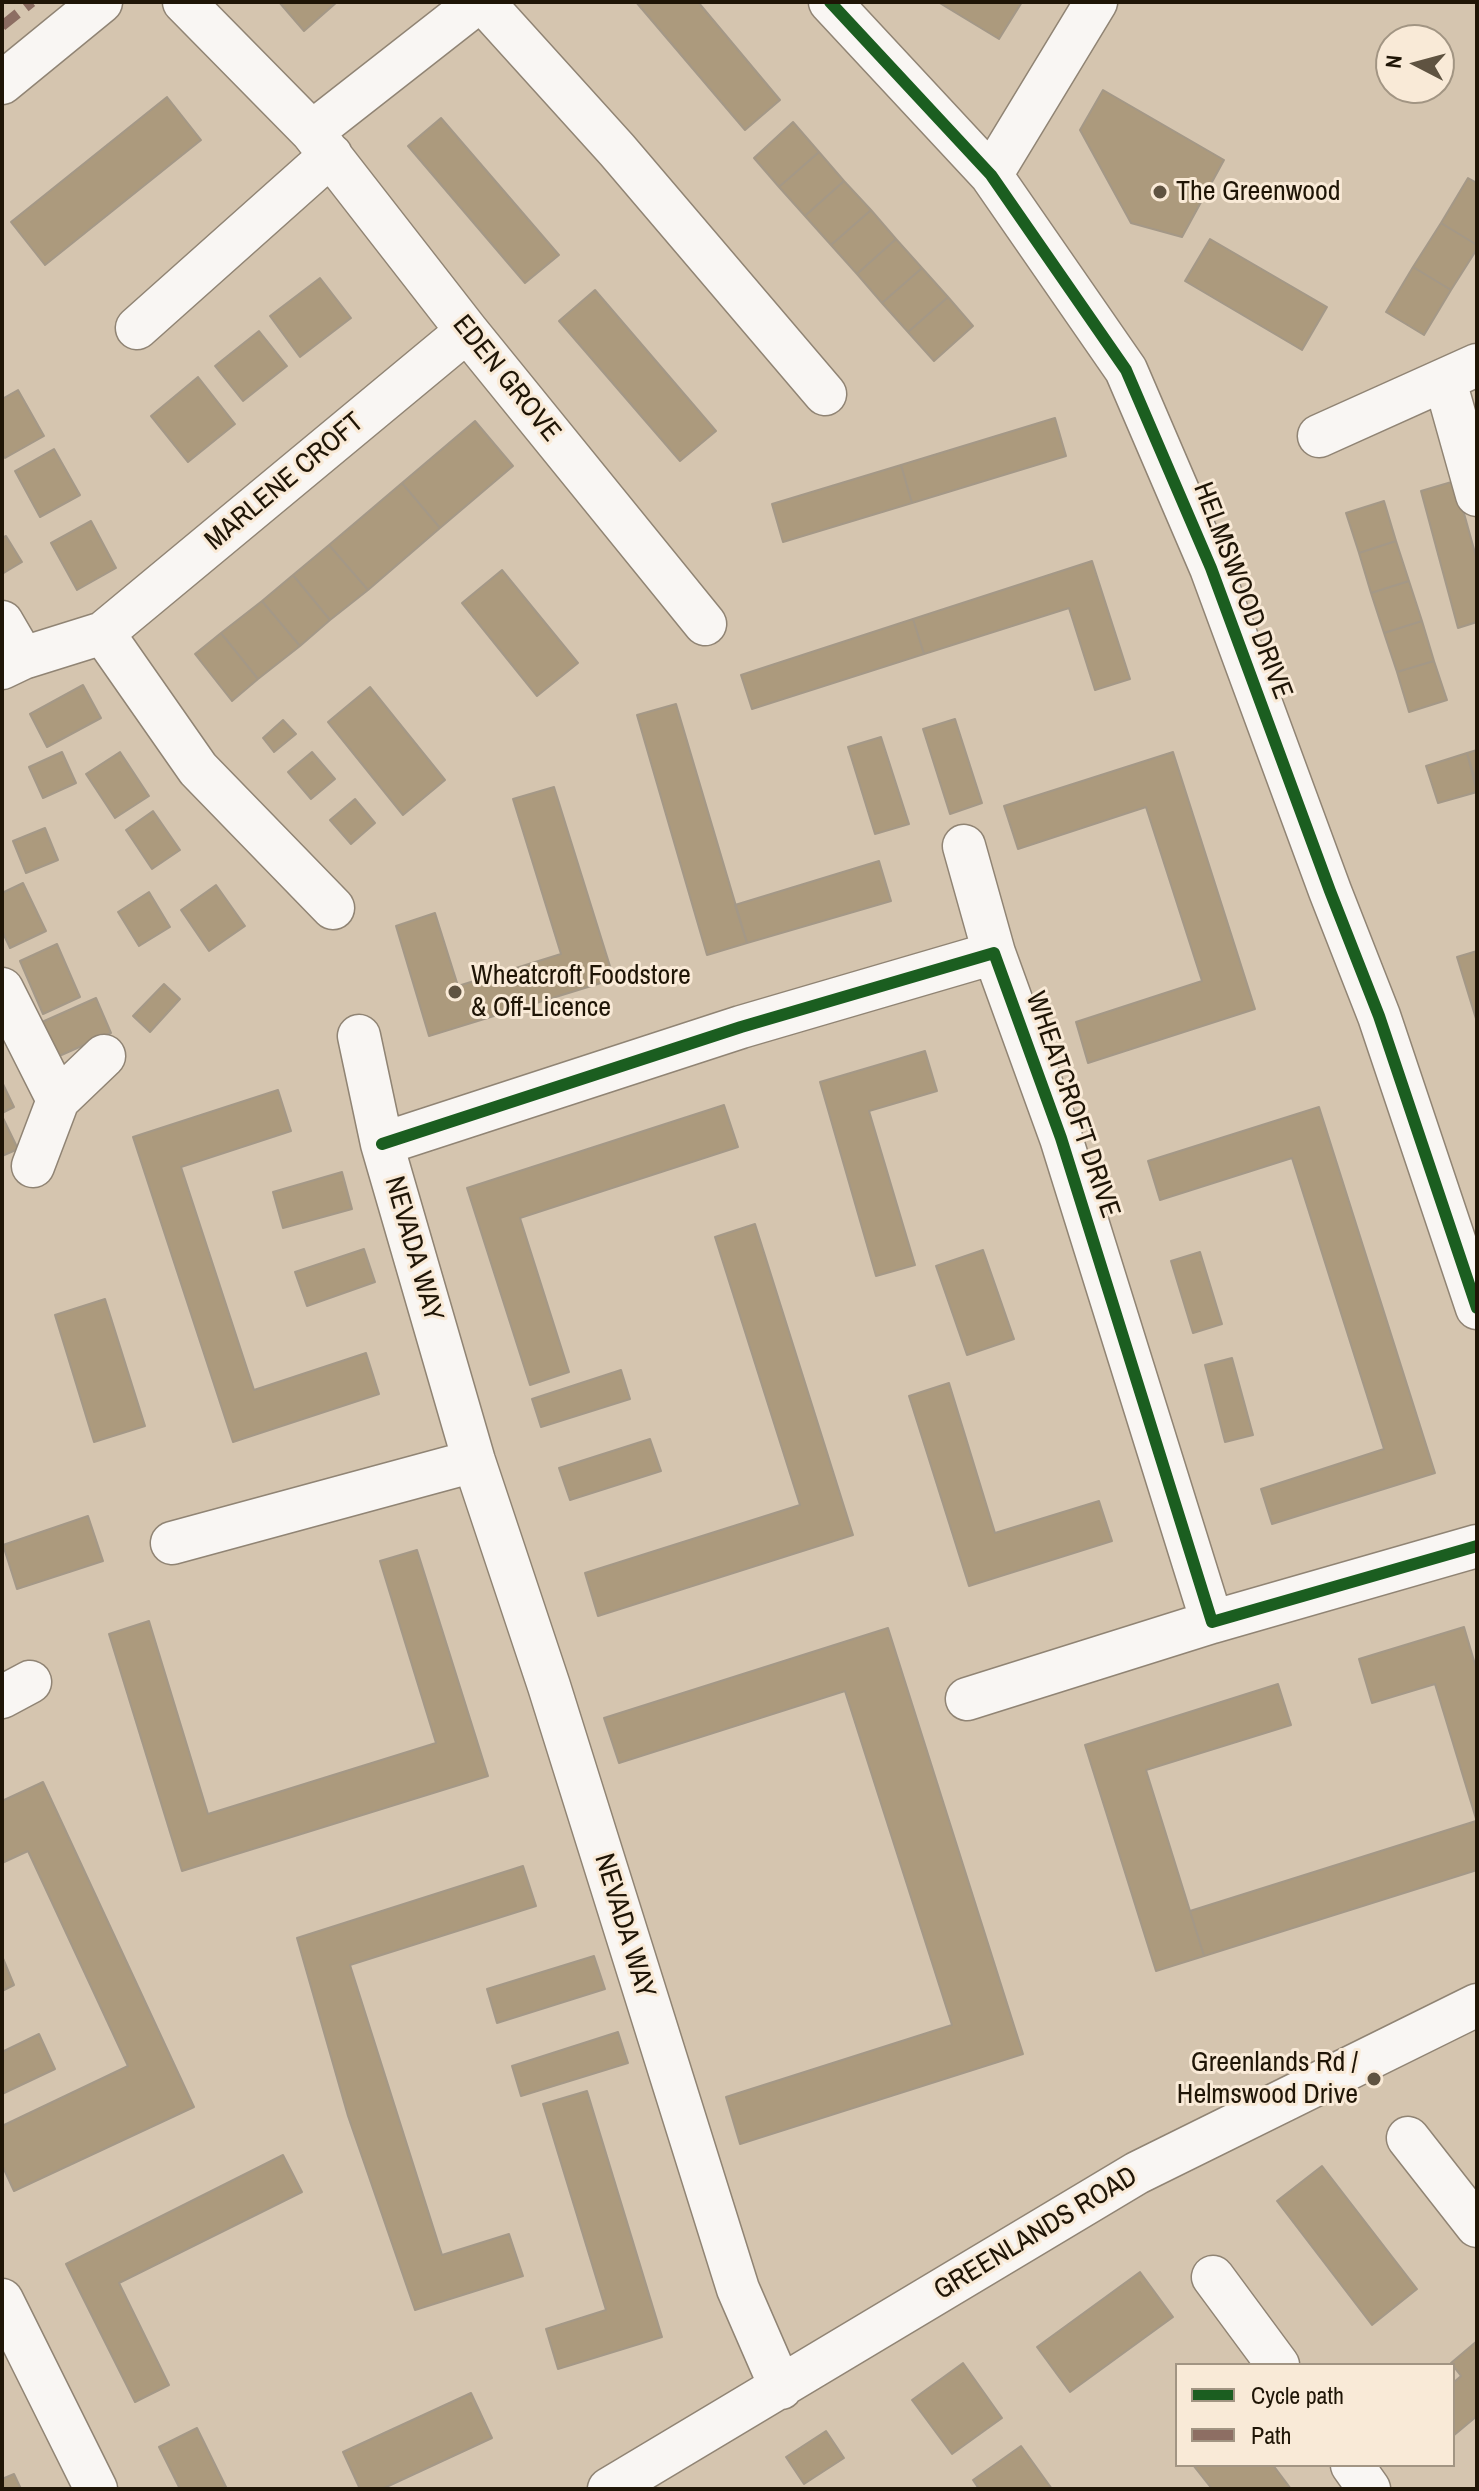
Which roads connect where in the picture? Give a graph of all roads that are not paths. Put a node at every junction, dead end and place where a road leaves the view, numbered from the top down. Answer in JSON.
{"nodes":[{"id":1,"x":101,"y":2,"type":"edge"},
{"id":2,"x":184,"y":2,"type":"edge"},
{"id":3,"x":480,"y":2,"type":"edge"},
{"id":4,"x":830,"y":2,"type":"edge"},
{"id":5,"x":1096,"y":2,"type":"edge"},
{"id":6,"x":2,"y":83,"type":"edge"},
{"id":7,"x":321,"y":144,"type":"junction"},
{"id":8,"x":991,"y":175,"type":"junction"},
{"id":9,"x":137,"y":328,"type":"dead end"},
{"id":10,"x":467,"y":331,"type":"junction"},
{"id":11,"x":1461,"y":373,"type":"edge"},
{"id":12,"x":825,"y":394,"type":"dead end"},
{"id":13,"x":1319,"y":436,"type":"dead end"},
{"id":14,"x":1477,"y":495,"type":"edge"},
{"id":15,"x":2,"y":622,"type":"edge"},
{"id":16,"x":705,"y":624,"type":"dead end"},
{"id":17,"x":103,"y":633,"type":"junction"},
{"id":18,"x":12,"y":663,"type":"edge"},
{"id":19,"x":964,"y":846,"type":"dead end"},
{"id":20,"x":333,"y":908,"type":"dead end"},
{"id":21,"x":994,"y":953,"type":"junction"},
{"id":22,"x":2,"y":989,"type":"edge"},
{"id":23,"x":359,"y":1036,"type":"dead end"},
{"id":24,"x":104,"y":1056,"type":"dead end"},
{"id":25,"x":58,"y":1100,"type":"junction"},
{"id":26,"x":382,"y":1144,"type":"junction"},
{"id":27,"x":33,"y":1166,"type":"dead end"},
{"id":28,"x":1474,"y":1286,"type":"edge"},
{"id":29,"x":474,"y":1461,"type":"junction"},
{"id":30,"x":172,"y":1543,"type":"dead end"},
{"id":31,"x":1477,"y":1546,"type":"edge"},
{"id":32,"x":1212,"y":1622,"type":"junction"},
{"id":33,"x":967,"y":1699,"type":"dead end"},
{"id":34,"x":1477,"y":2005,"type":"edge"},
{"id":35,"x":1408,"y":2138,"type":"dead end"},
{"id":36,"x":1477,"y":2226,"type":"edge"},
{"id":37,"x":1213,"y":2277,"type":"dead end"},
{"id":38,"x":2,"y":2300,"type":"edge"},
{"id":39,"x":1277,"y":2363,"type":"edge"},
{"id":40,"x":781,"y":2388,"type":"junction"},
{"id":41,"x":1353,"y":2467,"type":"edge"},
{"id":42,"x":96,"y":2489,"type":"edge"},
{"id":43,"x":609,"y":2489,"type":"edge"},
{"id":44,"x":1369,"y":2489,"type":"edge"}],
"edges":[{"from":1,"to":6,"type":"street"},
{"from":2,"to":7,"type":"street","name":"EDEN GROVE"},
{"from":3,"to":7,"type":"street"},
{"from":3,"to":12,"type":"street"},
{"from":4,"to":8,"type":"street","name":"HELMSWOOD DRIVE"},
{"from":5,"to":8,"type":"street"},
{"from":7,"to":9,"type":"street"},
{"from":7,"to":10,"type":"street","name":"EDEN GROVE"},
{"from":8,"to":28,"type":"street","name":"HELMSWOOD DRIVE"},
{"from":10,"to":16,"type":"street","name":"EDEN GROVE"},
{"from":10,"to":17,"type":"street","name":"MARLENE CROFT"},
{"from":11,"to":13,"type":"street"},
{"from":11,"to":14,"type":"street"},
{"from":15,"to":18,"type":"street"},
{"from":17,"to":18,"type":"street","name":"MARLENE CROFT"},
{"from":17,"to":20,"type":"street"},
{"from":19,"to":21,"type":"street","name":"WHEATCROFT DRIVE"},
{"from":21,"to":26,"type":"street"},
{"from":21,"to":32,"type":"street","name":"WHEATCROFT DRIVE"},
{"from":22,"to":25,"type":"street"},
{"from":23,"to":26,"type":"street","name":"NEVADA WAY"},
{"from":24,"to":25,"type":"street"},
{"from":25,"to":27,"type":"street"},
{"from":26,"to":29,"type":"street","name":"NEVADA WAY"},
{"from":29,"to":30,"type":"street"},
{"from":29,"to":40,"type":"street","name":"NEVADA WAY"},
{"from":31,"to":32,"type":"street"},
{"from":32,"to":33,"type":"street"},
{"from":34,"to":40,"type":"street","name":"GREENLANDS ROAD"},
{"from":35,"to":36,"type":"street"},
{"from":37,"to":39,"type":"street"},
{"from":38,"to":42,"type":"street"},
{"from":40,"to":43,"type":"street","name":"GREENLANDS ROAD"},
{"from":41,"to":44,"type":"street"}]}
